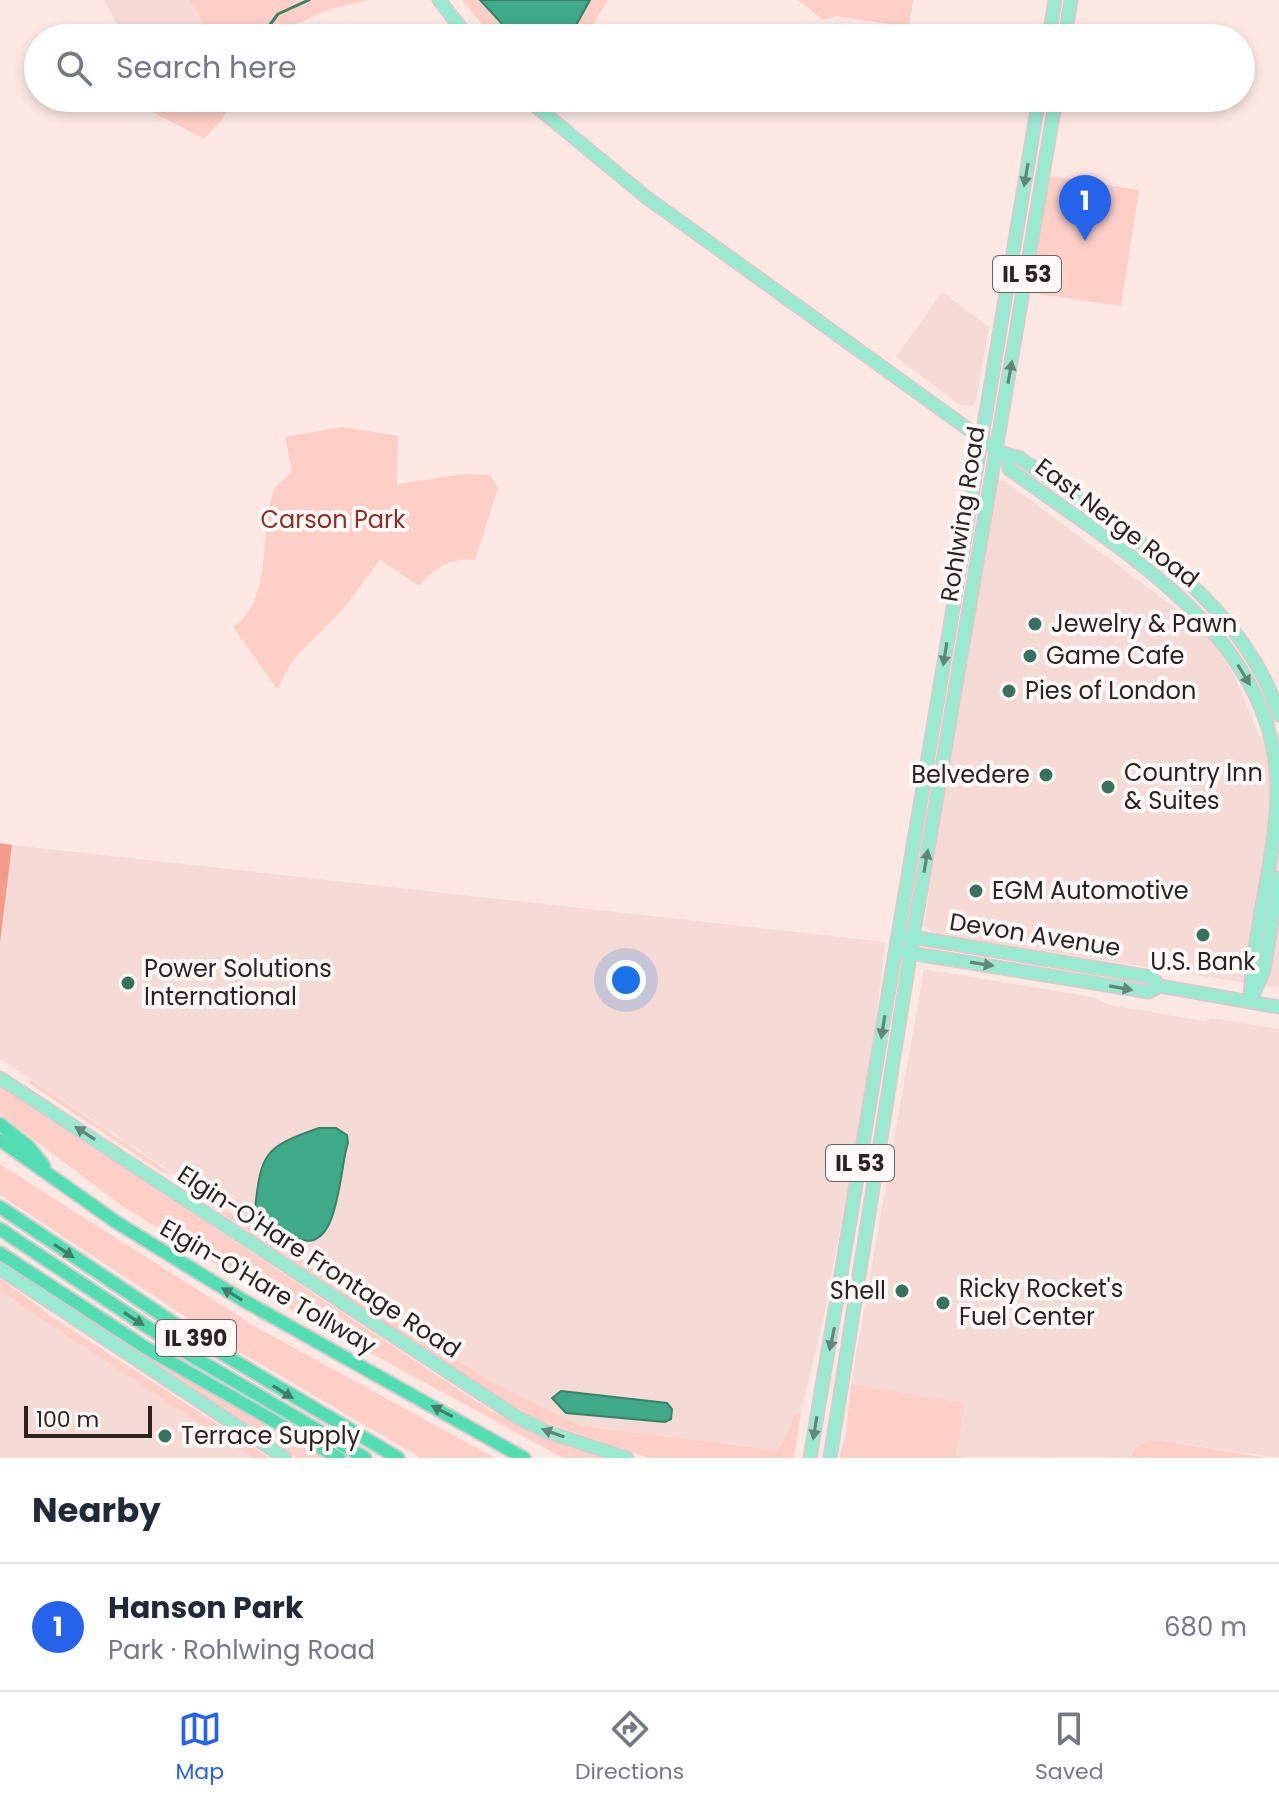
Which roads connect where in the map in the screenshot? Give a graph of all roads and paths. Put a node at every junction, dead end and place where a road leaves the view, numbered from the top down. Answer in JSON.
{"nodes":[{"id":1,"x":439,"y":0,"type":"edge"},
{"id":2,"x":1055,"y":0,"type":"edge"},
{"id":3,"x":1071,"y":0,"type":"edge"},
{"id":4,"x":458,"y":24,"type":"edge"},
{"id":5,"x":1051,"y":24,"type":"edge"},
{"id":6,"x":1067,"y":24,"type":"edge"},
{"id":7,"x":543,"y":112,"type":"edge"},
{"id":8,"x":1037,"y":112,"type":"edge"},
{"id":9,"x":1054,"y":112,"type":"edge"},
{"id":10,"x":982,"y":439,"type":"junction"},
{"id":11,"x":995,"y":448,"type":"junction"},
{"id":12,"x":1008,"y":457,"type":"junction"},
{"id":13,"x":1279,"y":715,"type":"edge"},
{"id":14,"x":1279,"y":878,"type":"edge"},
{"id":15,"x":898,"y":935,"type":"junction"},
{"id":16,"x":913,"y":937,"type":"junction"},
{"id":17,"x":895,"y":950,"type":"junction"},
{"id":18,"x":910,"y":953,"type":"junction"},
{"id":19,"x":1160,"y":986,"type":"junction"},
{"id":20,"x":1250,"y":1002,"type":"junction"},
{"id":21,"x":1279,"y":1007,"type":"edge"},
{"id":22,"x":0,"y":1078,"type":"edge"},
{"id":23,"x":0,"y":1124,"type":"edge"},
{"id":24,"x":0,"y":1140,"type":"edge"},
{"id":25,"x":53,"y":1178,"type":"junction"},
{"id":26,"x":0,"y":1207,"type":"edge"},
{"id":27,"x":871,"y":1213,"type":"junction"},
{"id":28,"x":0,"y":1229,"type":"edge"},
{"id":29,"x":854,"y":1229,"type":"junction"},
{"id":30,"x":0,"y":1253,"type":"edge"},
{"id":31,"x":0,"y":1269,"type":"edge"},
{"id":32,"x":854,"y":1317,"type":"junction"},
{"id":33,"x":510,"y":1448,"type":"junction"},
{"id":34,"x":285,"y":1458,"type":"edge"},
{"id":35,"x":339,"y":1458,"type":"edge"},
{"id":36,"x":365,"y":1458,"type":"edge"},
{"id":37,"x":398,"y":1458,"type":"edge"},
{"id":38,"x":524,"y":1458,"type":"edge"},
{"id":39,"x":535,"y":1458,"type":"edge"},
{"id":40,"x":627,"y":1458,"type":"edge"},
{"id":41,"x":810,"y":1458,"type":"edge"},
{"id":42,"x":830,"y":1458,"type":"edge"}],
"edges":[{"from":1,"to":4,"type":"main road"},
{"from":2,"to":5,"type":"main road"},
{"from":3,"to":6,"type":"main road"},
{"from":7,"to":10,"type":"main road","name":"East Nerge Road"},
{"from":8,"to":10,"type":"main road","name":"Rohlwing Road","number":"IL 53","one_way":true},
{"from":11,"to":9,"type":"main road","name":"Rohlwing Road","number":"IL 53","one_way":true},
{"from":10,"to":11,"type":"main road","name":"East Nerge Road"},
{"from":10,"to":15,"type":"main road","name":"Rohlwing Road","number":"IL 53","one_way":true},
{"from":11,"to":12,"type":"main road","name":"East Nerge Road"},
{"from":16,"to":11,"type":"main road","name":"Rohlwing Road","number":"IL 53","one_way":true},
{"from":12,"to":13,"type":"main road","name":"East Nerge Road"},
{"from":12,"to":20,"type":"main road","name":"East Nerge Road","one_way":true},
{"from":14,"to":20,"type":"main road"},
{"from":15,"to":16,"type":"main road","name":"Devon Avenue"},
{"from":15,"to":17,"type":"main road","number":"IL 53"},
{"from":16,"to":18,"type":"main road","number":"IL 53"},
{"from":16,"to":19,"type":"main road","name":"Devon Avenue"},
{"from":17,"to":18,"type":"main road","name":"Devon Avenue"},
{"from":17,"to":29,"type":"main road","number":"IL 53","one_way":true},
{"from":18,"to":19,"type":"main road","name":"Devon Avenue","one_way":true},
{"from":18,"to":27,"type":"main road","number":"IL 53"},
{"from":19,"to":20,"type":"main road","name":"Devon Avenue"},
{"from":20,"to":21,"type":"main road","name":"Devon Avenue"},
{"from":40,"to":22,"type":"main road","name":"Elgin-O'Hare Frontage Road","one_way":true},
{"from":23,"to":25,"type":"highway"},
{"from":24,"to":25,"type":"highway","name":"Elgin-O'Hare Tollway","number":"IL 390"},
{"from":33,"to":25,"type":"highway","name":"Elgin-O'Hare Tollway","number":"IL 390","one_way":true},
{"from":26,"to":37,"type":"highway","number":"IL 390","one_way":true},
{"from":27,"to":29,"type":"main road"},
{"from":27,"to":32,"type":"main road","number":"IL 53"},
{"from":28,"to":36,"type":"highway","one_way":true},
{"from":29,"to":32,"type":"main road"},
{"from":29,"to":41,"type":"main road","one_way":true},
{"from":30,"to":35,"type":"highway"},
{"from":31,"to":34,"type":"main road"},
{"from":32,"to":42,"type":"main road","number":"IL 53"},
{"from":33,"to":38,"type":"highway","name":"Elgin-O'Hare Tollway","number":"IL 390"},
{"from":33,"to":39,"type":"highway"}]}
